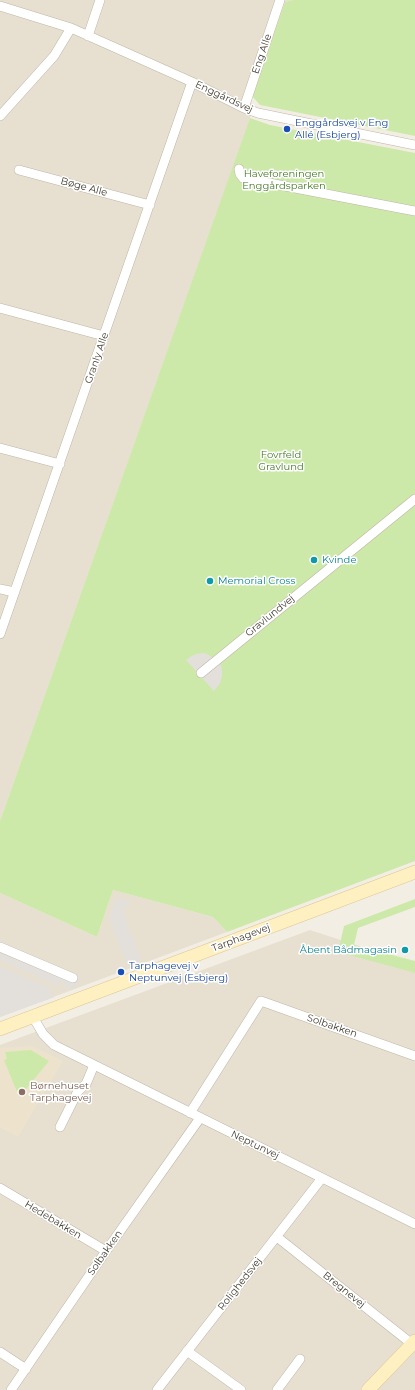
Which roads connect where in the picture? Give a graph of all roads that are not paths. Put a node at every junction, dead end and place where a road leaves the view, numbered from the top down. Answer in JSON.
{"nodes":[{"id":1,"x":100,"y":0,"type":"edge"},
{"id":2,"x":280,"y":0,"type":"edge"},
{"id":3,"x":5,"y":5,"type":"edge"},
{"id":4,"x":72,"y":28,"type":"junction"},
{"id":5,"x":88,"y":36,"type":"junction"},
{"id":6,"x":192,"y":82,"type":"junction"},
{"id":7,"x":3,"y":108,"type":"edge"},
{"id":8,"x":244,"y":108,"type":"junction"},
{"id":9,"x":0,"y":116,"type":"edge"},
{"id":10,"x":415,"y":145,"type":"edge"},
{"id":11,"x":239,"y":169,"type":"dead end"},
{"id":12,"x":19,"y":170,"type":"dead end"},
{"id":13,"x":150,"y":205,"type":"junction"},
{"id":14,"x":415,"y":211,"type":"edge"},
{"id":15,"x":0,"y":308,"type":"edge"},
{"id":16,"x":104,"y":336,"type":"junction"},
{"id":17,"x":0,"y":448,"type":"edge"},
{"id":18,"x":60,"y":464,"type":"junction"},
{"id":19,"x":415,"y":500,"type":"edge"},
{"id":20,"x":0,"y":588,"type":"edge"},
{"id":21,"x":14,"y":592,"type":"junction"},
{"id":22,"x":0,"y":634,"type":"edge"},
{"id":23,"x":201,"y":673,"type":"dead end"},
{"id":24,"x":415,"y":872,"type":"edge"},
{"id":25,"x":0,"y":947,"type":"edge"},
{"id":26,"x":72,"y":978,"type":"dead end"},
{"id":27,"x":33,"y":1017,"type":"junction"},
{"id":28,"x":0,"y":1029,"type":"edge"},
{"id":29,"x":415,"y":1056,"type":"edge"},
{"id":30,"x":94,"y":1065,"type":"junction"},
{"id":31,"x":190,"y":1113,"type":"junction"},
{"id":32,"x":200,"y":1118,"type":"junction"},
{"id":33,"x":60,"y":1127,"type":"dead end"},
{"id":34,"x":322,"y":1178,"type":"junction"},
{"id":35,"x":0,"y":1188,"type":"edge"},
{"id":36,"x":415,"y":1224,"type":"edge"},
{"id":37,"x":277,"y":1237,"type":"junction"},
{"id":38,"x":106,"y":1251,"type":"junction"},
{"id":39,"x":413,"y":1342,"type":"edge"},
{"id":40,"x":187,"y":1351,"type":"junction"},
{"id":41,"x":0,"y":1352,"type":"edge"},
{"id":42,"x":300,"y":1359,"type":"dead end"},
{"id":43,"x":26,"y":1369,"type":"junction"},
{"id":44,"x":11,"y":1390,"type":"edge"},
{"id":45,"x":157,"y":1390,"type":"edge"},
{"id":46,"x":241,"y":1390,"type":"edge"},
{"id":47,"x":277,"y":1390,"type":"edge"},
{"id":48,"x":368,"y":1390,"type":"edge"}],
"edges":[{"from":1,"to":5,"type":"street"},
{"from":2,"to":8,"type":"street","name":"Eng Alle"},
{"from":3,"to":4,"type":"street","name":"Enggårdsvej"},
{"from":4,"to":5,"type":"street","name":"Enggårdsvej"},
{"from":4,"to":7,"type":"street"},
{"from":5,"to":6,"type":"street","name":"Enggårdsvej"},
{"from":6,"to":8,"type":"street","name":"Enggårdsvej"},
{"from":6,"to":13,"type":"street","name":"Granly Alle"},
{"from":7,"to":9,"type":"street"},
{"from":8,"to":10,"type":"street","name":"Enggårdsvej"},
{"from":11,"to":14,"type":"street"},
{"from":12,"to":13,"type":"street","name":"Bøge Alle"},
{"from":13,"to":16,"type":"street","name":"Granly Alle"},
{"from":15,"to":16,"type":"street"},
{"from":16,"to":18,"type":"street","name":"Granly Alle"},
{"from":17,"to":18,"type":"street"},
{"from":18,"to":21,"type":"street","name":"Granly Alle"},
{"from":19,"to":23,"type":"street","name":"Gravlundvej"},
{"from":20,"to":21,"type":"street"},
{"from":21,"to":22,"type":"street","name":"Granly Alle"},
{"from":24,"to":27,"type":"main road","name":"Tarphagevej"},
{"from":25,"to":26,"type":"street"},
{"from":27,"to":28,"type":"main road","name":"Tarphagevej"},
{"from":27,"to":30,"type":"street","name":"Neptunvej"},
{"from":29,"to":31,"type":"street","name":"Solbakken"},
{"from":30,"to":31,"type":"street","name":"Neptunvej"},
{"from":30,"to":33,"type":"street"},
{"from":31,"to":32,"type":"street","name":"Neptunvej"},
{"from":32,"to":34,"type":"street","name":"Neptunvej"},
{"from":32,"to":38,"type":"street","name":"Solbakken"},
{"from":34,"to":36,"type":"street","name":"Neptunvej"},
{"from":34,"to":37,"type":"street","name":"Rolighedsvej"},
{"from":35,"to":38,"type":"street","name":"Hedebakken"},
{"from":37,"to":39,"type":"street","name":"Bregnevej"},
{"from":37,"to":40,"type":"street","name":"Rolighedsvej"},
{"from":38,"to":43,"type":"street","name":"Solbakken"},
{"from":39,"to":48,"type":"main road"},
{"from":40,"to":45,"type":"street","name":"Rolighedsvej"},
{"from":40,"to":46,"type":"street"},
{"from":41,"to":43,"type":"street"},
{"from":42,"to":47,"type":"street"},
{"from":43,"to":44,"type":"street","name":"Solbakken"}]}
